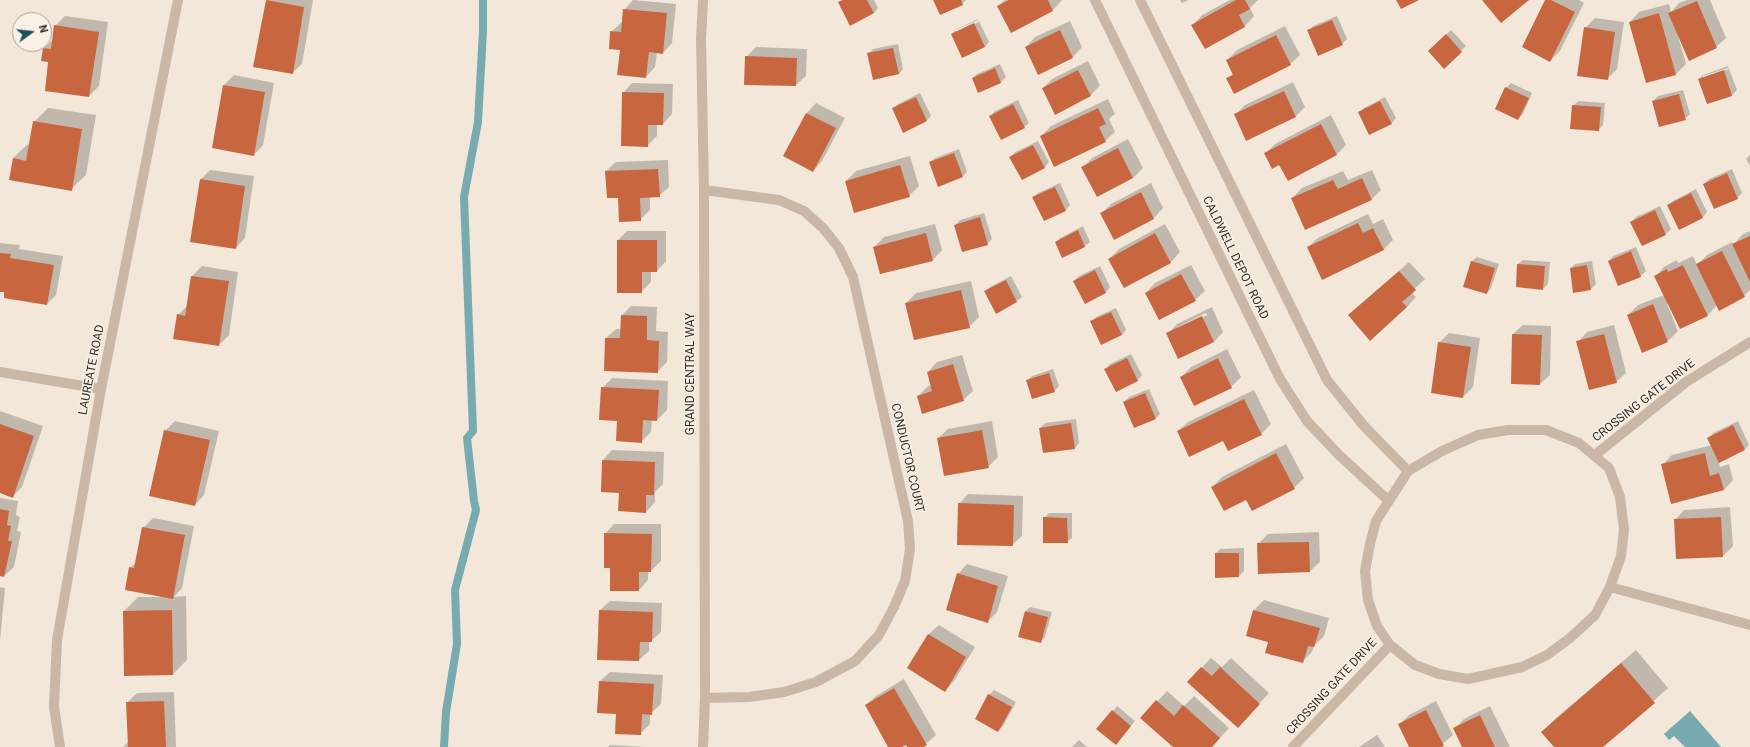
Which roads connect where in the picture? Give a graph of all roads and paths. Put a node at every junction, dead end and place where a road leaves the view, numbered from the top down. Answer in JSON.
{"nodes":[{"id":1,"x":178,"y":0,"type":"edge"},
{"id":2,"x":703,"y":0,"type":"edge"},
{"id":3,"x":1095,"y":0,"type":"edge"},
{"id":4,"x":1140,"y":0,"type":"edge"},
{"id":5,"x":704,"y":190,"type":"junction"},
{"id":6,"x":1750,"y":342,"type":"edge"},
{"id":7,"x":0,"y":372,"type":"edge"},
{"id":8,"x":101,"y":388,"type":"junction"},
{"id":9,"x":1595,"y":455,"type":"junction"},
{"id":10,"x":1408,"y":471,"type":"junction"},
{"id":11,"x":1389,"y":501,"type":"junction"},
{"id":12,"x":1610,"y":587,"type":"junction"},
{"id":13,"x":1750,"y":625,"type":"edge"},
{"id":14,"x":1390,"y":645,"type":"junction"},
{"id":15,"x":705,"y":698,"type":"junction"},
{"id":16,"x":60,"y":747,"type":"edge"},
{"id":17,"x":703,"y":747,"type":"edge"},
{"id":18,"x":1293,"y":747,"type":"edge"}],
"edges":[{"from":1,"to":8,"type":"street","name":"LAUREATE ROAD"},
{"from":2,"to":5,"type":"street","name":"GRAND CENTRAL WAY"},
{"from":3,"to":11,"type":"street","name":"CALDWELL DEPOT ROAD"},
{"from":4,"to":10,"type":"street"},
{"from":5,"to":15,"type":"street","name":"GRAND CENTRAL WAY"},
{"from":5,"to":15,"type":"street","name":"CONDUCTOR COURT"},
{"from":6,"to":9,"type":"street","name":"CROSSING GATE DRIVE"},
{"from":7,"to":8,"type":"street"},
{"from":8,"to":16,"type":"street","name":"LAUREATE ROAD"},
{"from":9,"to":10,"type":"street"},
{"from":9,"to":12,"type":"street"},
{"from":10,"to":11,"type":"street"},
{"from":11,"to":14,"type":"street"},
{"from":12,"to":13,"type":"street"},
{"from":12,"to":14,"type":"street"},
{"from":14,"to":18,"type":"street","name":"CROSSING GATE DRIVE"},
{"from":15,"to":17,"type":"street","name":"GRAND CENTRAL WAY"}]}
